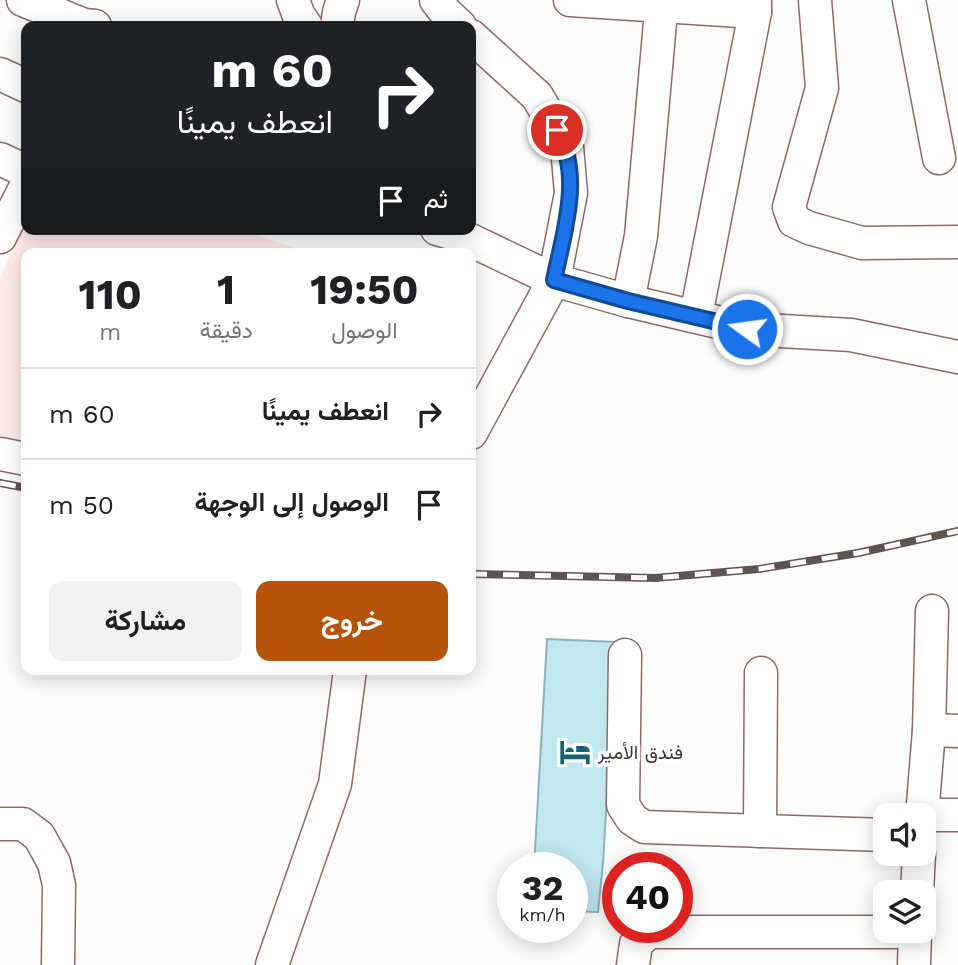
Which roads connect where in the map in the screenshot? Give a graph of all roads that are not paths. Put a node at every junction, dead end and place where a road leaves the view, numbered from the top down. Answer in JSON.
{"nodes":[{"id":1,"x":293,"y":0,"type":"edge"},
{"id":2,"x":343,"y":0,"type":"edge"},
{"id":3,"x":436,"y":0,"type":"edge"},
{"id":4,"x":570,"y":0,"type":"edge"},
{"id":5,"x":815,"y":0,"type":"edge"},
{"id":6,"x":909,"y":0,"type":"edge"},
{"id":7,"x":38,"y":3,"type":"edge"},
{"id":8,"x":663,"y":3,"type":"edge"},
{"id":9,"x":755,"y":6,"type":"edge"},
{"id":10,"x":75,"y":21,"type":"edge"},
{"id":11,"x":302,"y":21,"type":"edge"},
{"id":12,"x":338,"y":21,"type":"edge"},
{"id":13,"x":455,"y":21,"type":"edge"},
{"id":14,"x":476,"y":41,"type":"edge"},
{"id":15,"x":0,"y":74,"type":"edge"},
{"id":16,"x":21,"y":84,"type":"edge"},
{"id":17,"x":939,"y":158,"type":"dead end"},
{"id":18,"x":0,"y":159,"type":"edge"},
{"id":19,"x":21,"y":169,"type":"edge"},
{"id":20,"x":21,"y":196,"type":"edge"},
{"id":21,"x":459,"y":235,"type":"edge"},
{"id":22,"x":0,"y":237,"type":"edge"},
{"id":23,"x":958,"y":242,"type":"edge"},
{"id":24,"x":554,"y":280,"type":"junction"},
{"id":25,"x":628,"y":301,"type":"junction"},
{"id":26,"x":696,"y":316,"type":"junction"},
{"id":27,"x":958,"y":357,"type":"edge"},
{"id":28,"x":476,"y":424,"type":"edge"},
{"id":29,"x":0,"y":454,"type":"edge"},
{"id":30,"x":21,"y":458,"type":"edge"},
{"id":31,"x":932,"y":611,"type":"dead end"},
{"id":32,"x":625,"y":655,"type":"dead end"},
{"id":33,"x":761,"y":673,"type":"dead end"},
{"id":34,"x":348,"y":675,"type":"edge"},
{"id":35,"x":944,"y":730,"type":"edge"},
{"id":36,"x":925,"y":803,"type":"edge"},
{"id":37,"x":936,"y":815,"type":"edge"},
{"id":38,"x":958,"y":815,"type":"edge"},
{"id":39,"x":0,"y":824,"type":"edge"},
{"id":40,"x":760,"y":831,"type":"junction"},
{"id":41,"x":873,"y":835,"type":"edge"},
{"id":42,"x":873,"y":931,"type":"edge"},
{"id":43,"x":915,"y":943,"type":"edge"},
{"id":44,"x":58,"y":965,"type":"edge"},
{"id":45,"x":272,"y":965,"type":"edge"},
{"id":46,"x":633,"y":965,"type":"edge"},
{"id":47,"x":914,"y":965,"type":"edge"}],
"edges":[{"from":1,"to":11,"type":"street"},
{"from":2,"to":12,"type":"street"},
{"from":3,"to":13,"type":"street"},
{"from":4,"to":8,"type":"street"},
{"from":5,"to":23,"type":"street"},
{"from":6,"to":17,"type":"street"},
{"from":7,"to":10,"type":"street"},
{"from":8,"to":9,"type":"street"},
{"from":8,"to":25,"type":"street"},
{"from":9,"to":26,"type":"street"},
{"from":14,"to":24,"type":"street"},
{"from":15,"to":16,"type":"street"},
{"from":18,"to":19,"type":"street"},
{"from":20,"to":22,"type":"street"},
{"from":21,"to":24,"type":"street"},
{"from":24,"to":25,"type":"street"},
{"from":24,"to":28,"type":"street"},
{"from":25,"to":26,"type":"street"},
{"from":26,"to":27,"type":"street"},
{"from":29,"to":30,"type":"street"},
{"from":31,"to":35,"type":"street"},
{"from":32,"to":40,"type":"street"},
{"from":33,"to":40,"type":"street"},
{"from":34,"to":45,"type":"street"},
{"from":35,"to":36,"type":"street"},
{"from":37,"to":38,"type":"street"},
{"from":39,"to":44,"type":"street"},
{"from":40,"to":41,"type":"street"},
{"from":42,"to":46,"type":"street"},
{"from":43,"to":47,"type":"street"}]}
